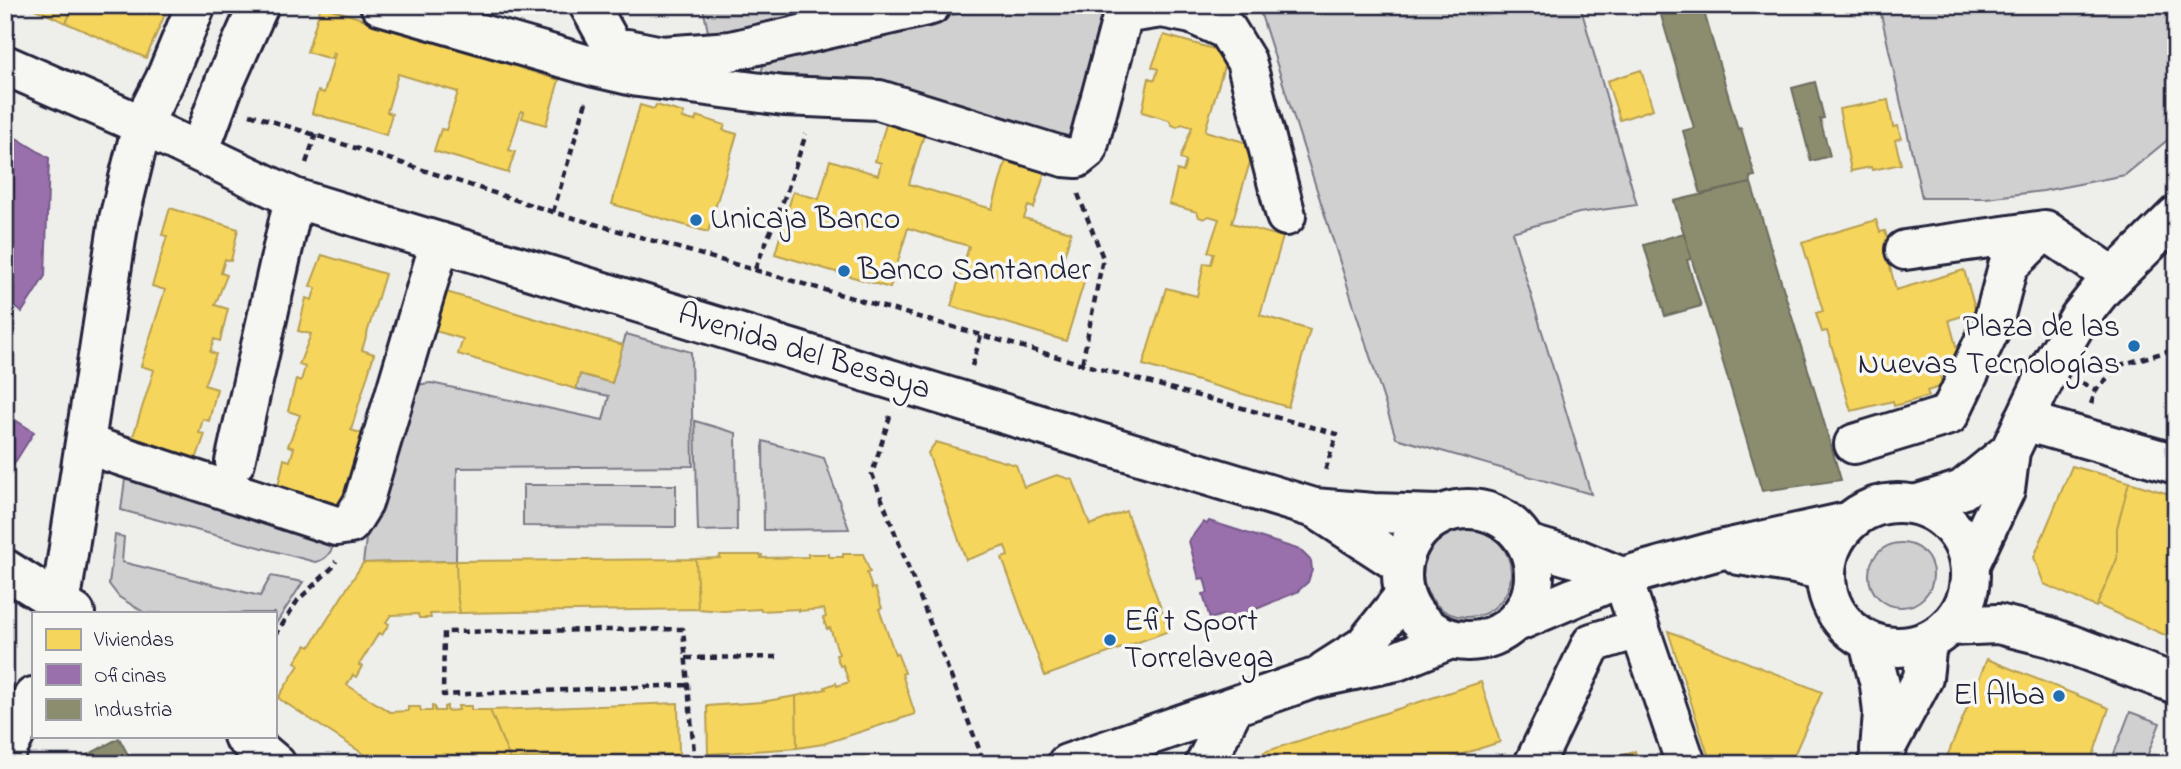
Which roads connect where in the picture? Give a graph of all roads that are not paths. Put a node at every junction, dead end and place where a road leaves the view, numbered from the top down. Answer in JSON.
{"nodes":[{"id":1,"x":196,"y":5,"type":"edge"},
{"id":2,"x":259,"y":5,"type":"edge"},
{"id":3,"x":380,"y":5,"type":"edge"},
{"id":4,"x":472,"y":5,"type":"edge"},
{"id":5,"x":589,"y":5,"type":"edge"},
{"id":6,"x":931,"y":5,"type":"edge"},
{"id":7,"x":1128,"y":9,"type":"edge"},
{"id":8,"x":612,"y":46,"type":"junction"},
{"id":9,"x":5,"y":65,"type":"edge"},
{"id":10,"x":142,"y":125,"type":"junction"},
{"id":11,"x":199,"y":152,"type":"junction"},
{"id":12,"x":294,"y":198,"type":"junction"},
{"id":13,"x":1286,"y":216,"type":"dead end"},
{"id":14,"x":2176,"y":216,"type":"edge"},
{"id":15,"x":2045,"y":230,"type":"junction"},
{"id":16,"x":440,"y":242,"type":"junction"},
{"id":17,"x":1905,"y":250,"type":"dead end"},
{"id":18,"x":2114,"y":277,"type":"junction"},
{"id":19,"x":2017,"y":436,"type":"junction"},
{"id":20,"x":85,"y":444,"type":"junction"},
{"id":21,"x":1854,"y":444,"type":"dead end"},
{"id":22,"x":235,"y":461,"type":"dead end"},
{"id":23,"x":2176,"y":464,"type":"edge"},
{"id":24,"x":1918,"y":504,"type":"junction"},
{"id":25,"x":1314,"y":508,"type":"junction"},
{"id":26,"x":1439,"y":514,"type":"junction"},
{"id":27,"x":1847,"y":522,"type":"junction"},
{"id":28,"x":1527,"y":544,"type":"junction"},
{"id":29,"x":1716,"y":551,"type":"junction"},
{"id":30,"x":5,"y":569,"type":"edge"},
{"id":31,"x":1971,"y":569,"type":"junction"},
{"id":32,"x":1825,"y":571,"type":"junction"},
{"id":33,"x":1622,"y":577,"type":"junction"},
{"id":34,"x":1403,"y":580,"type":"junction"},
{"id":35,"x":65,"y":610,"type":"edge"},
{"id":36,"x":1514,"y":623,"type":"junction"},
{"id":37,"x":1638,"y":629,"type":"junction"},
{"id":38,"x":1939,"y":634,"type":"junction"},
{"id":39,"x":2050,"y":637,"type":"junction"},
{"id":40,"x":1451,"y":639,"type":"junction"},
{"id":41,"x":1869,"y":642,"type":"junction"},
{"id":42,"x":1312,"y":679,"type":"junction"},
{"id":43,"x":2176,"y":684,"type":"edge"},
{"id":44,"x":32,"y":699,"type":"edge"},
{"id":45,"x":1233,"y":708,"type":"junction"},
{"id":46,"x":5,"y":754,"type":"edge"},
{"id":47,"x":1878,"y":761,"type":"edge"},
{"id":48,"x":1067,"y":764,"type":"edge"},
{"id":49,"x":1205,"y":764,"type":"edge"},
{"id":50,"x":1534,"y":764,"type":"edge"},
{"id":51,"x":1686,"y":764,"type":"edge"}],
"edges":[{"from":1,"to":10,"type":"main road"},
{"from":2,"to":11,"type":"main road"},
{"from":3,"to":7,"type":"main road"},
{"from":4,"to":8,"type":"main road"},
{"from":5,"to":8,"type":"main road"},
{"from":6,"to":8,"type":"main road"},
{"from":7,"to":13,"type":"main road"},
{"from":9,"to":10,"type":"main road","name":"Avenida del Besaya"},
{"from":10,"to":11,"type":"main road","name":"Avenida del Besaya"},
{"from":10,"to":20,"type":"main road"},
{"from":11,"to":12,"type":"main road","name":"Avenida del Besaya"},
{"from":12,"to":16,"type":"main road","name":"Avenida del Besaya"},
{"from":12,"to":22,"type":"main road"},
{"from":14,"to":18,"type":"main road"},
{"from":15,"to":17,"type":"main road"},
{"from":15,"to":18,"type":"main road"},
{"from":15,"to":21,"type":"main road"},
{"from":16,"to":20,"type":"main road"},
{"from":16,"to":25,"type":"main road","name":"Avenida del Besaya"},
{"from":18,"to":19,"type":"main road"},
{"from":19,"to":23,"type":"main road"},
{"from":19,"to":24,"type":"main road"},
{"from":19,"to":31,"type":"main road"},
{"from":20,"to":35,"type":"main road"},
{"from":24,"to":27,"type":"main road"},
{"from":24,"to":31,"type":"main road"},
{"from":25,"to":26,"type":"main road","name":"Avenida del Besaya"},
{"from":25,"to":34,"type":"main road","name":"Avenida del Besaya"},
{"from":26,"to":28,"type":"main road"},
{"from":26,"to":34,"type":"main road"},
{"from":27,"to":29,"type":"main road"},
{"from":27,"to":32,"type":"main road"},
{"from":28,"to":33,"type":"main road"},
{"from":28,"to":36,"type":"main road"},
{"from":29,"to":32,"type":"main road"},
{"from":29,"to":33,"type":"main road"},
{"from":30,"to":35,"type":"main road"},
{"from":31,"to":38,"type":"main road"},
{"from":31,"to":39,"type":"main road"},
{"from":32,"to":41,"type":"main road"},
{"from":33,"to":36,"type":"main road"},
{"from":33,"to":37,"type":"main road"},
{"from":34,"to":40,"type":"main road"},
{"from":34,"to":42,"type":"main road"},
{"from":36,"to":40,"type":"main road"},
{"from":37,"to":50,"type":"main road"},
{"from":37,"to":51,"type":"main road"},
{"from":38,"to":39,"type":"main road"},
{"from":38,"to":41,"type":"main road"},
{"from":38,"to":47,"type":"main road"},
{"from":39,"to":43,"type":"main road"},
{"from":40,"to":42,"type":"main road"},
{"from":41,"to":47,"type":"main road"},
{"from":42,"to":45,"type":"main road"},
{"from":44,"to":46,"type":"main road"},
{"from":45,"to":48,"type":"main road"},
{"from":45,"to":49,"type":"main road"}]}
